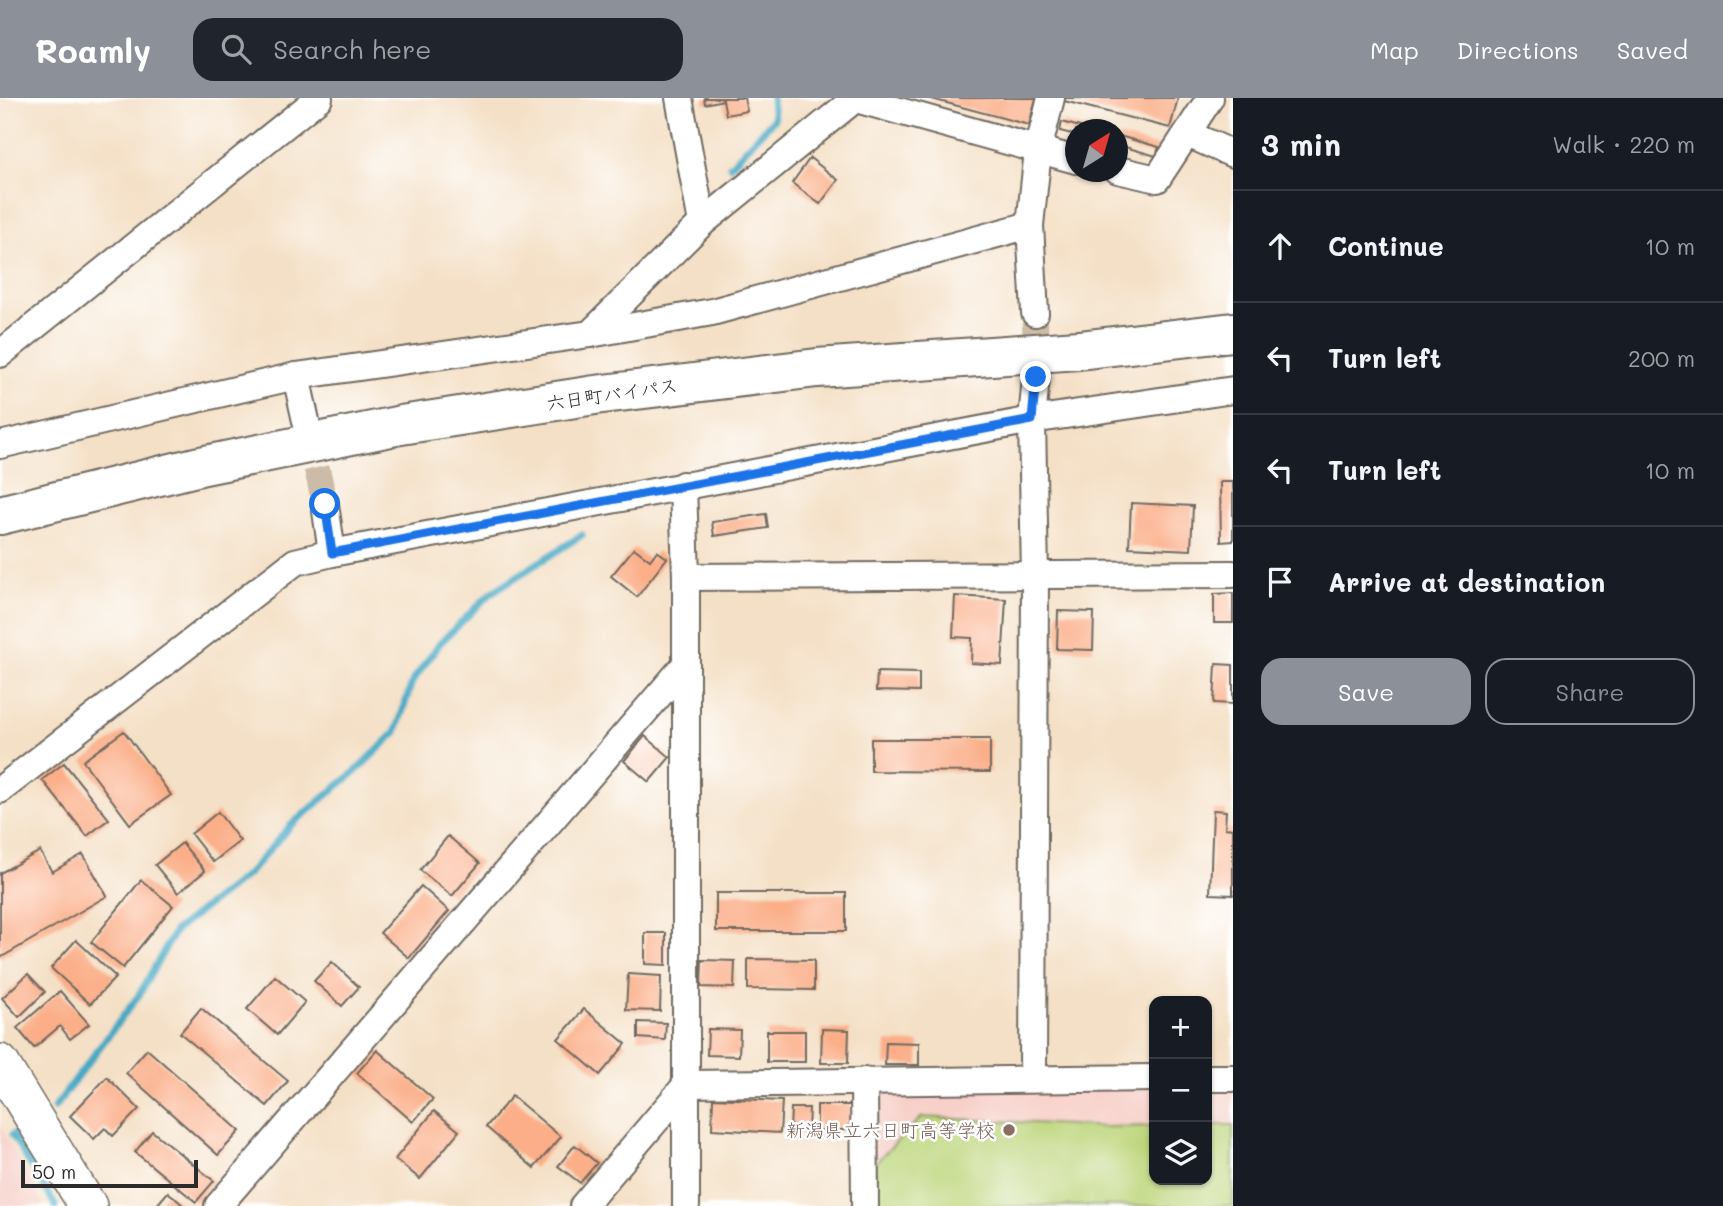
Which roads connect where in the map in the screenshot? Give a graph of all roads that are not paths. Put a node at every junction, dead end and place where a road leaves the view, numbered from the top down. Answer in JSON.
{"nodes":[{"id":1,"x":319,"y":98,"type":"edge"},
{"id":2,"x":678,"y":98,"type":"edge"},
{"id":3,"x":856,"y":98,"type":"edge"},
{"id":4,"x":1051,"y":98,"type":"edge"},
{"id":5,"x":1210,"y":98,"type":"edge"},
{"id":6,"x":1188,"y":134,"type":"junction"},
{"id":7,"x":1038,"y":151,"type":"junction"},
{"id":8,"x":1233,"y":154,"type":"edge"},
{"id":9,"x":1065,"y":157,"type":"edge"},
{"id":10,"x":1128,"y":172,"type":"edge"},
{"id":11,"x":702,"y":223,"type":"junction"},
{"id":12,"x":1030,"y":225,"type":"junction"},
{"id":13,"x":1035,"y":313,"type":"tunnel mouth"},
{"id":14,"x":1233,"y":332,"type":"edge"},
{"id":15,"x":590,"y":334,"type":"junction"},
{"id":16,"x":0,"y":354,"type":"edge"},
{"id":17,"x":296,"y":376,"type":"junction"},
{"id":18,"x":1036,"y":377,"type":"tunnel mouth"},
{"id":19,"x":1233,"y":390,"type":"edge"},
{"id":20,"x":1032,"y":420,"type":"junction"},
{"id":21,"x":308,"y":430,"type":"tunnel mouth"},
{"id":22,"x":0,"y":445,"type":"edge"},
{"id":23,"x":682,"y":485,"type":"junction"},
{"id":24,"x":325,"y":504,"type":"tunnel mouth"},
{"id":25,"x":0,"y":515,"type":"edge"},
{"id":26,"x":332,"y":553,"type":"junction"},
{"id":27,"x":1233,"y":575,"type":"edge"},
{"id":28,"x":686,"y":576,"type":"junction"},
{"id":29,"x":1035,"y":576,"type":"junction"},
{"id":30,"x":686,"y":664,"type":"junction"},
{"id":31,"x":0,"y":790,"type":"edge"},
{"id":32,"x":0,"y":1063,"type":"edge"},
{"id":33,"x":1033,"y":1078,"type":"junction"},
{"id":34,"x":1149,"y":1078,"type":"edge"},
{"id":35,"x":1212,"y":1078,"type":"edge"},
{"id":36,"x":1233,"y":1078,"type":"edge"},
{"id":37,"x":864,"y":1081,"type":"junction"},
{"id":38,"x":687,"y":1084,"type":"junction"},
{"id":39,"x":88,"y":1206,"type":"edge"},
{"id":40,"x":218,"y":1206,"type":"edge"},
{"id":41,"x":583,"y":1206,"type":"edge"},
{"id":42,"x":686,"y":1206,"type":"edge"},
{"id":43,"x":865,"y":1206,"type":"edge"}],
"edges":[{"from":1,"to":16,"type":"street"},
{"from":2,"to":11,"type":"street"},
{"from":3,"to":7,"type":"street"},
{"from":3,"to":11,"type":"street"},
{"from":4,"to":7,"type":"street"},
{"from":5,"to":6,"type":"street"},
{"from":6,"to":8,"type":"street"},
{"from":6,"to":10,"type":"street"},
{"from":7,"to":9,"type":"street"},
{"from":7,"to":12,"type":"street"},
{"from":11,"to":15,"type":"street"},
{"from":12,"to":13,"type":"street"},
{"from":12,"to":15,"type":"street"},
{"from":14,"to":25,"type":"highway","name":"六日町バイパス"},
{"from":15,"to":17,"type":"street"},
{"from":17,"to":21,"type":"street"},
{"from":17,"to":22,"type":"street"},
{"from":18,"to":20,"type":"street"},
{"from":19,"to":20,"type":"street"},
{"from":20,"to":23,"type":"street"},
{"from":20,"to":29,"type":"street"},
{"from":23,"to":26,"type":"street"},
{"from":23,"to":28,"type":"street"},
{"from":24,"to":26,"type":"street"},
{"from":26,"to":31,"type":"street"},
{"from":27,"to":29,"type":"street"},
{"from":28,"to":29,"type":"street"},
{"from":28,"to":30,"type":"street"},
{"from":29,"to":33,"type":"street"},
{"from":30,"to":38,"type":"street"},
{"from":30,"to":40,"type":"street"},
{"from":32,"to":39,"type":"street"},
{"from":33,"to":34,"type":"street"},
{"from":33,"to":37,"type":"street"},
{"from":35,"to":36,"type":"street"},
{"from":37,"to":38,"type":"street"},
{"from":37,"to":43,"type":"street"},
{"from":38,"to":41,"type":"street"},
{"from":38,"to":42,"type":"street"}]}
